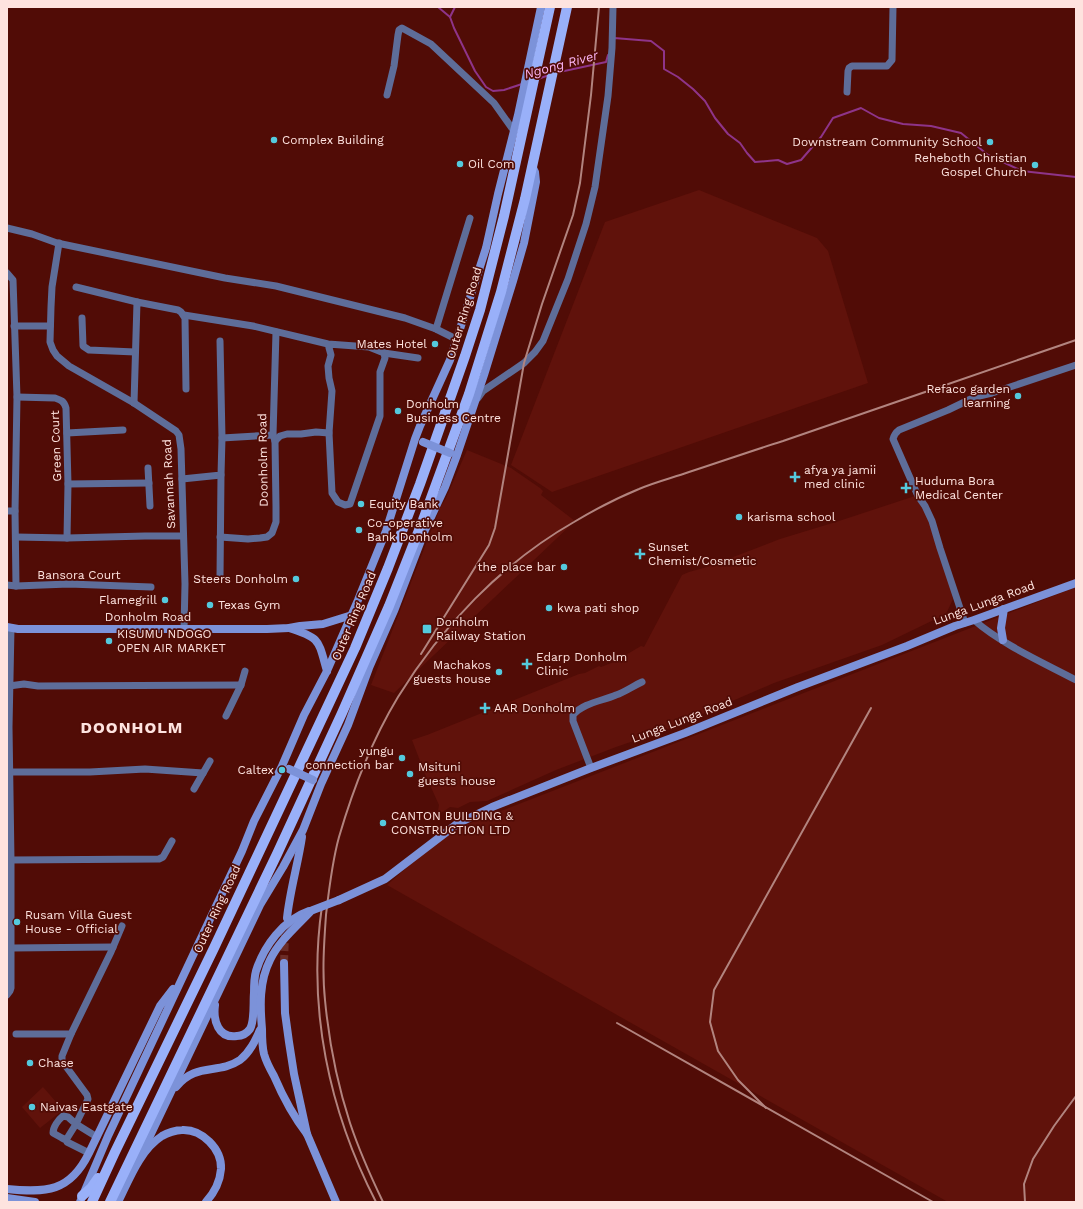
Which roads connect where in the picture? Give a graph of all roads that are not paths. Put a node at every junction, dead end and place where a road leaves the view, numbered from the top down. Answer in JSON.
{"nodes":[{"id":1,"x":541,"y":7,"type":"edge"},
{"id":2,"x":550,"y":7,"type":"edge"},
{"id":3,"x":567,"y":7,"type":"edge"},
{"id":4,"x":614,"y":7,"type":"edge"},
{"id":5,"x":893,"y":7,"type":"edge"},
{"id":6,"x":533,"y":63,"type":"junction"},
{"id":7,"x":847,"y":92,"type":"dead end"},
{"id":8,"x":388,"y":95,"type":"dead end"},
{"id":9,"x":522,"y":115,"type":"junction"},
{"id":10,"x":514,"y":131,"type":"junction"},
{"id":11,"x":532,"y":166,"type":"junction"},
{"id":12,"x":470,"y":218,"type":"dead end"},
{"id":13,"x":7,"y":228,"type":"edge"},
{"id":14,"x":59,"y":243,"type":"junction"},
{"id":15,"x":7,"y":273,"type":"edge"},
{"id":16,"x":76,"y":287,"type":"dead end"},
{"id":17,"x":137,"y":302,"type":"junction"},
{"id":18,"x":184,"y":315,"type":"junction"},
{"id":19,"x":82,"y":318,"type":"dead end"},
{"id":20,"x":14,"y":326,"type":"junction"},
{"id":21,"x":50,"y":326,"type":"junction"},
{"id":22,"x":436,"y":329,"type":"junction"},
{"id":23,"x":276,"y":332,"type":"junction"},
{"id":24,"x":456,"y":339,"type":"junction"},
{"id":25,"x":220,"y":341,"type":"dead end"},
{"id":26,"x":328,"y":344,"type":"junction"},
{"id":27,"x":135,"y":352,"type":"junction"},
{"id":28,"x":384,"y":353,"type":"junction"},
{"id":29,"x":418,"y":358,"type":"dead end"},
{"id":30,"x":1076,"y":365,"type":"edge"},
{"id":31,"x":186,"y":389,"type":"dead end"},
{"id":32,"x":17,"y":397,"type":"junction"},
{"id":33,"x":134,"y":403,"type":"junction"},
{"id":34,"x":474,"y":405,"type":"junction"},
{"id":35,"x":123,"y":430,"type":"dead end"},
{"id":36,"x":67,"y":433,"type":"junction"},
{"id":37,"x":329,"y":433,"type":"junction"},
{"id":38,"x":222,"y":438,"type":"junction"},
{"id":39,"x":274,"y":438,"type":"junction"},
{"id":40,"x":419,"y":441,"type":"junction"},
{"id":41,"x":453,"y":454,"type":"junction"},
{"id":42,"x":7,"y":461,"type":"edge"},
{"id":43,"x":16,"y":462,"type":"junction"},
{"id":44,"x":148,"y":468,"type":"dead end"},
{"id":45,"x":221,"y":475,"type":"junction"},
{"id":46,"x":182,"y":479,"type":"junction"},
{"id":47,"x":149,"y":483,"type":"junction"},
{"id":48,"x":68,"y":484,"type":"junction"},
{"id":49,"x":150,"y":506,"type":"dead end"},
{"id":50,"x":7,"y":511,"type":"edge"},
{"id":51,"x":15,"y":511,"type":"junction"},
{"id":52,"x":183,"y":536,"type":"junction"},
{"id":53,"x":16,"y":537,"type":"junction"},
{"id":54,"x":220,"y":537,"type":"junction"},
{"id":55,"x":67,"y":538,"type":"junction"},
{"id":56,"x":220,"y":578,"type":"dead end"},
{"id":57,"x":1076,"y":583,"type":"edge"},
{"id":58,"x":7,"y":585,"type":"edge"},
{"id":59,"x":16,"y":586,"type":"junction"},
{"id":60,"x":151,"y":586,"type":"dead end"},
{"id":61,"x":1004,"y":609,"type":"junction"},
{"id":62,"x":352,"y":615,"type":"junction"},
{"id":63,"x":974,"y":620,"type":"junction"},
{"id":64,"x":965,"y":623,"type":"junction"},
{"id":65,"x":9,"y":628,"type":"edge"},
{"id":66,"x":288,"y":628,"type":"junction"},
{"id":67,"x":184,"y":630,"type":"junction"},
{"id":68,"x":1003,"y":640,"type":"junction"},
{"id":69,"x":245,"y":671,"type":"dead end"},
{"id":70,"x":327,"y":671,"type":"junction"},
{"id":71,"x":1076,"y":680,"type":"edge"},
{"id":72,"x":642,"y":682,"type":"dead end"},
{"id":73,"x":241,"y":685,"type":"junction"},
{"id":74,"x":9,"y":686,"type":"junction"},
{"id":75,"x":226,"y":716,"type":"dead end"},
{"id":76,"x":8,"y":727,"type":"edge"},
{"id":77,"x":210,"y":761,"type":"dead end"},
{"id":78,"x":286,"y":767,"type":"junction"},
{"id":79,"x":591,"y":768,"type":"junction"},
{"id":80,"x":10,"y":772,"type":"junction"},
{"id":81,"x":203,"y":773,"type":"junction"},
{"id":82,"x":322,"y":784,"type":"junction"},
{"id":83,"x":194,"y":789,"type":"dead end"},
{"id":84,"x":303,"y":830,"type":"junction"},
{"id":85,"x":172,"y":841,"type":"dead end"},
{"id":86,"x":11,"y":860,"type":"junction"},
{"id":87,"x":9,"y":909,"type":"edge"},
{"id":88,"x":312,"y":910,"type":"junction"},
{"id":89,"x":287,"y":918,"type":"dead end"},
{"id":90,"x":122,"y":926,"type":"dead end"},
{"id":91,"x":113,"y":947,"type":"junction"},
{"id":92,"x":12,"y":948,"type":"junction"},
{"id":93,"x":284,"y":963,"type":"tunnel mouth"},
{"id":94,"x":182,"y":977,"type":"junction"},
{"id":95,"x":7,"y":995,"type":"edge"},
{"id":96,"x":215,"y":1000,"type":"junction"},
{"id":97,"x":262,"y":1027,"type":"junction"},
{"id":98,"x":16,"y":1034,"type":"dead end"},
{"id":99,"x":71,"y":1034,"type":"junction"},
{"id":100,"x":167,"y":1098,"type":"junction"},
{"id":101,"x":76,"y":1124,"type":"junction"},
{"id":102,"x":307,"y":1134,"type":"junction"},
{"id":103,"x":97,"y":1137,"type":"junction"},
{"id":104,"x":66,"y":1140,"type":"junction"},
{"id":105,"x":115,"y":1152,"type":"junction"},
{"id":106,"x":90,"y":1153,"type":"junction"},
{"id":107,"x":138,"y":1161,"type":"junction"},
{"id":108,"x":7,"y":1189,"type":"edge"},
{"id":109,"x":7,"y":1198,"type":"edge"},
{"id":110,"x":81,"y":1199,"type":"edge"},
{"id":111,"x":36,"y":1202,"type":"edge"},
{"id":112,"x":92,"y":1202,"type":"edge"},
{"id":113,"x":110,"y":1202,"type":"edge"},
{"id":114,"x":118,"y":1202,"type":"edge"},
{"id":115,"x":206,"y":1202,"type":"edge"},
{"id":116,"x":336,"y":1202,"type":"edge"}],
"edges":[{"from":1,"to":6,"type":"main road"},
{"from":2,"to":6,"type":"main road","name":"Outer Ring Road"},
{"from":3,"to":11,"type":"main road"},
{"from":4,"to":34,"type":"street"},
{"from":5,"to":7,"type":"street"},
{"from":6,"to":9,"type":"main road","name":"Outer Ring Road"},
{"from":8,"to":10,"type":"street"},
{"from":9,"to":10,"type":"main road","name":"Outer Ring Road"},
{"from":9,"to":105,"type":"main road","name":"Outer Ring Road"},
{"from":10,"to":24,"type":"main road","name":"Outer Ring Road"},
{"from":11,"to":34,"type":"main road"},
{"from":11,"to":113,"type":"main road"},
{"from":12,"to":22,"type":"street"},
{"from":13,"to":14,"type":"street"},
{"from":14,"to":21,"type":"street"},
{"from":14,"to":22,"type":"street"},
{"from":15,"to":20,"type":"street"},
{"from":16,"to":17,"type":"street"},
{"from":17,"to":18,"type":"street"},
{"from":17,"to":27,"type":"street"},
{"from":18,"to":23,"type":"street"},
{"from":18,"to":31,"type":"street"},
{"from":19,"to":27,"type":"street"},
{"from":20,"to":21,"type":"street"},
{"from":20,"to":32,"type":"street"},
{"from":21,"to":33,"type":"street","name":"Savannah Road"},
{"from":22,"to":24,"type":"street"},
{"from":23,"to":26,"type":"street"},
{"from":23,"to":39,"type":"street","name":"Doonholm Road"},
{"from":24,"to":40,"type":"main road","name":"Outer Ring Road"},
{"from":25,"to":38,"type":"street"},
{"from":26,"to":28,"type":"street"},
{"from":26,"to":37,"type":"street"},
{"from":27,"to":33,"type":"street"},
{"from":28,"to":29,"type":"street"},
{"from":28,"to":37,"type":"street"},
{"from":30,"to":64,"type":"street"},
{"from":32,"to":36,"type":"street","name":"Green Court"},
{"from":32,"to":43,"type":"street"},
{"from":33,"to":46,"type":"street","name":"Savannah Road"},
{"from":34,"to":41,"type":"main road"},
{"from":35,"to":36,"type":"street"},
{"from":36,"to":48,"type":"street","name":"Green Court"},
{"from":37,"to":39,"type":"street"},
{"from":38,"to":39,"type":"street"},
{"from":38,"to":45,"type":"street"},
{"from":39,"to":54,"type":"street","name":"Doonholm Road"},
{"from":40,"to":41,"type":"main road","bridge":true},
{"from":40,"to":62,"type":"main road","name":"Outer Ring Road"},
{"from":41,"to":82,"type":"main road"},
{"from":42,"to":43,"type":"street"},
{"from":43,"to":51,"type":"street"},
{"from":44,"to":47,"type":"street"},
{"from":45,"to":46,"type":"street"},
{"from":45,"to":54,"type":"street"},
{"from":46,"to":52,"type":"street","name":"Savannah Road"},
{"from":47,"to":48,"type":"street"},
{"from":47,"to":49,"type":"street"},
{"from":48,"to":55,"type":"street","name":"Green Court"},
{"from":50,"to":51,"type":"street"},
{"from":51,"to":53,"type":"street"},
{"from":52,"to":55,"type":"street"},
{"from":52,"to":67,"type":"street","name":"Savannah Road"},
{"from":53,"to":55,"type":"street"},
{"from":53,"to":59,"type":"street"},
{"from":54,"to":56,"type":"street"},
{"from":57,"to":61,"type":"main road","name":"Lunga Lunga Road"},
{"from":58,"to":59,"type":"street","name":"Bansora Court"},
{"from":59,"to":60,"type":"street","name":"Bansora Court"},
{"from":61,"to":63,"type":"main road","name":"Lunga Lunga Road"},
{"from":61,"to":68,"type":"main road"},
{"from":62,"to":66,"type":"main road"},
{"from":62,"to":70,"type":"main road","name":"Outer Ring Road"},
{"from":63,"to":64,"type":"main road","name":"Lunga Lunga Road"},
{"from":63,"to":68,"type":"street"},
{"from":64,"to":79,"type":"main road","name":"Lunga Lunga Road"},
{"from":65,"to":67,"type":"main road","name":"Donholm Road"},
{"from":65,"to":74,"type":"street"},
{"from":66,"to":67,"type":"main road","name":"Donholm Road"},
{"from":66,"to":70,"type":"main road"},
{"from":68,"to":71,"type":"street"},
{"from":69,"to":73,"type":"street"},
{"from":70,"to":78,"type":"main road","name":"Outer Ring Road"},
{"from":72,"to":79,"type":"street"},
{"from":73,"to":74,"type":"street"},
{"from":73,"to":75,"type":"street"},
{"from":74,"to":76,"type":"street"},
{"from":76,"to":80,"type":"street"},
{"from":77,"to":81,"type":"street"},
{"from":78,"to":82,"type":"main road","bridge":true},
{"from":78,"to":94,"type":"main road","name":"Outer Ring Road"},
{"from":79,"to":88,"type":"main road","name":"Lunga Lunga Road","bridge":true},
{"from":80,"to":81,"type":"street"},
{"from":80,"to":86,"type":"street"},
{"from":81,"to":83,"type":"street"},
{"from":82,"to":84,"type":"main road"},
{"from":84,"to":89,"type":"main road"},
{"from":84,"to":96,"type":"main road"},
{"from":85,"to":86,"type":"street"},
{"from":86,"to":87,"type":"street"},
{"from":87,"to":92,"type":"street"},
{"from":88,"to":96,"type":"main road","name":"Lunga Lunga Road"},
{"from":88,"to":97,"type":"main road","name":"Lunga Lunga Road"},
{"from":90,"to":91,"type":"street"},
{"from":91,"to":92,"type":"street"},
{"from":91,"to":99,"type":"street"},
{"from":92,"to":95,"type":"street"},
{"from":93,"to":102,"type":"main road"},
{"from":94,"to":103,"type":"main road"},
{"from":94,"to":110,"type":"main road","name":"Outer Ring Road"},
{"from":96,"to":100,"type":"main road"},
{"from":97,"to":100,"type":"main road"},
{"from":97,"to":102,"type":"main road","name":"Lunga Lunga Road"},
{"from":98,"to":99,"type":"street"},
{"from":99,"to":101,"type":"street"},
{"from":100,"to":107,"type":"main road"},
{"from":101,"to":103,"type":"street"},
{"from":101,"to":104,"type":"street"},
{"from":101,"to":104,"type":"street"},
{"from":102,"to":116,"type":"main road"},
{"from":103,"to":106,"type":"main road"},
{"from":104,"to":106,"type":"street"},
{"from":105,"to":110,"type":"main road"},
{"from":105,"to":112,"type":"main road","name":"Outer Ring Road"},
{"from":106,"to":108,"type":"main road"},
{"from":107,"to":114,"type":"main road"},
{"from":107,"to":115,"type":"main road"},
{"from":109,"to":111,"type":"main road"}]}
